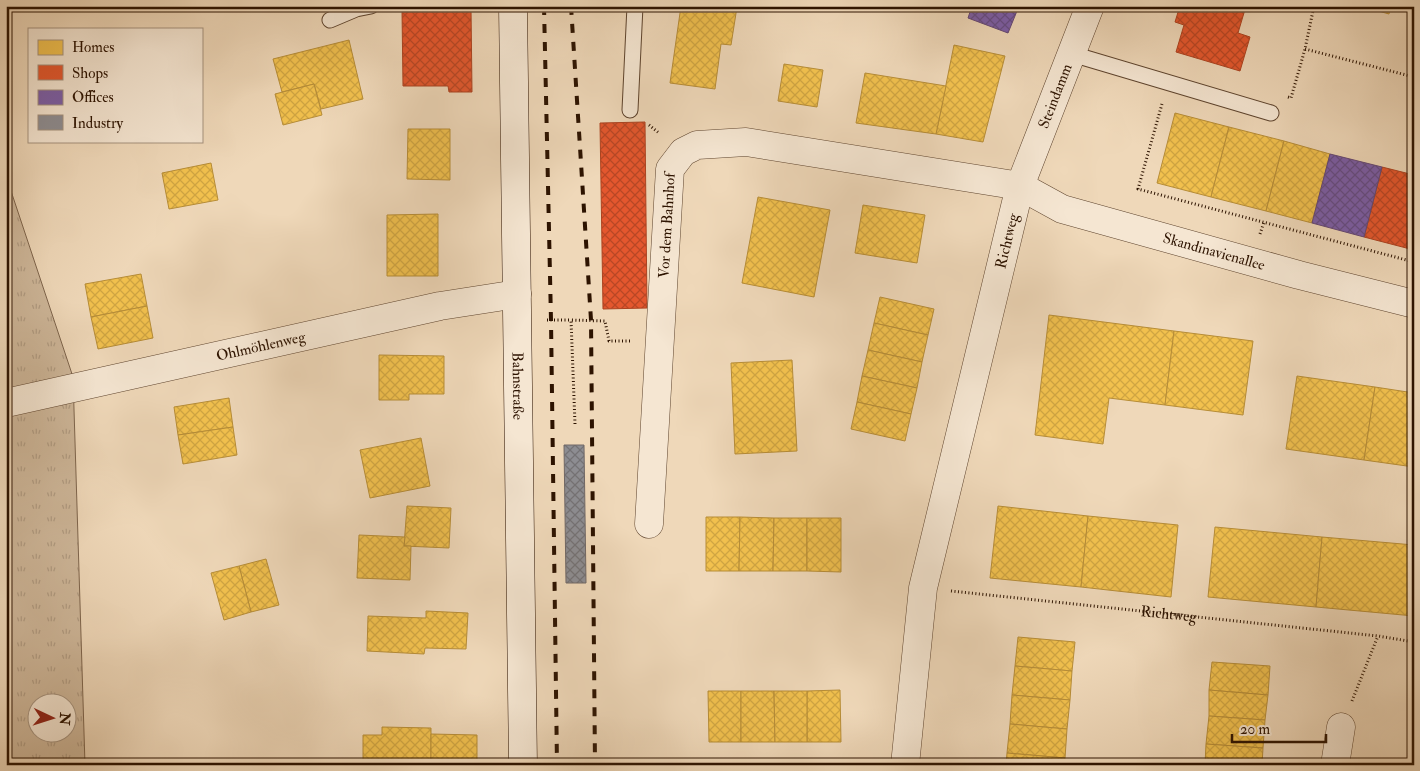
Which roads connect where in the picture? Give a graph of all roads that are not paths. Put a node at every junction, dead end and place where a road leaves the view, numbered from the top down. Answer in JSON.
{"nodes":[{"id":1,"x":371,"y":6,"type":"edge"},
{"id":2,"x":513,"y":6,"type":"edge"},
{"id":3,"x":635,"y":6,"type":"edge"},
{"id":4,"x":1090,"y":6,"type":"edge"},
{"id":5,"x":330,"y":20,"type":"dead end"},
{"id":6,"x":1072,"y":54,"type":"junction"},
{"id":7,"x":630,"y":110,"type":"road end"},
{"id":8,"x":1271,"y":113,"type":"dead end"},
{"id":9,"x":1020,"y":186,"type":"junction"},
{"id":10,"x":517,"y":294,"type":"junction"},
{"id":11,"x":1414,"y":304,"type":"edge"},
{"id":12,"x":6,"y":403,"type":"edge"},
{"id":13,"x":649,"y":524,"type":"dead end"},
{"id":14,"x":1341,"y":727,"type":"road end"},
{"id":15,"x":523,"y":765,"type":"edge"},
{"id":16,"x":905,"y":765,"type":"edge"},
{"id":17,"x":1334,"y":765,"type":"edge"}],
"edges":[{"from":1,"to":5,"type":"lane"},
{"from":2,"to":10,"type":"street","name":"Bahnstraße"},
{"from":3,"to":7,"type":"lane"},
{"from":4,"to":6,"type":"street","name":"Steindamm"},
{"from":6,"to":8,"type":"lane"},
{"from":6,"to":9,"type":"street","name":"Steindamm"},
{"from":9,"to":11,"type":"street","name":"Skandinavienallee"},
{"from":9,"to":13,"type":"street","name":"Vor dem Bahnhof"},
{"from":9,"to":16,"type":"street","name":"Richtweg"},
{"from":10,"to":12,"type":"street","name":"Ohlmöhlenweg"},
{"from":10,"to":15,"type":"street","name":"Bahnstraße"},
{"from":14,"to":17,"type":"street"}]}
